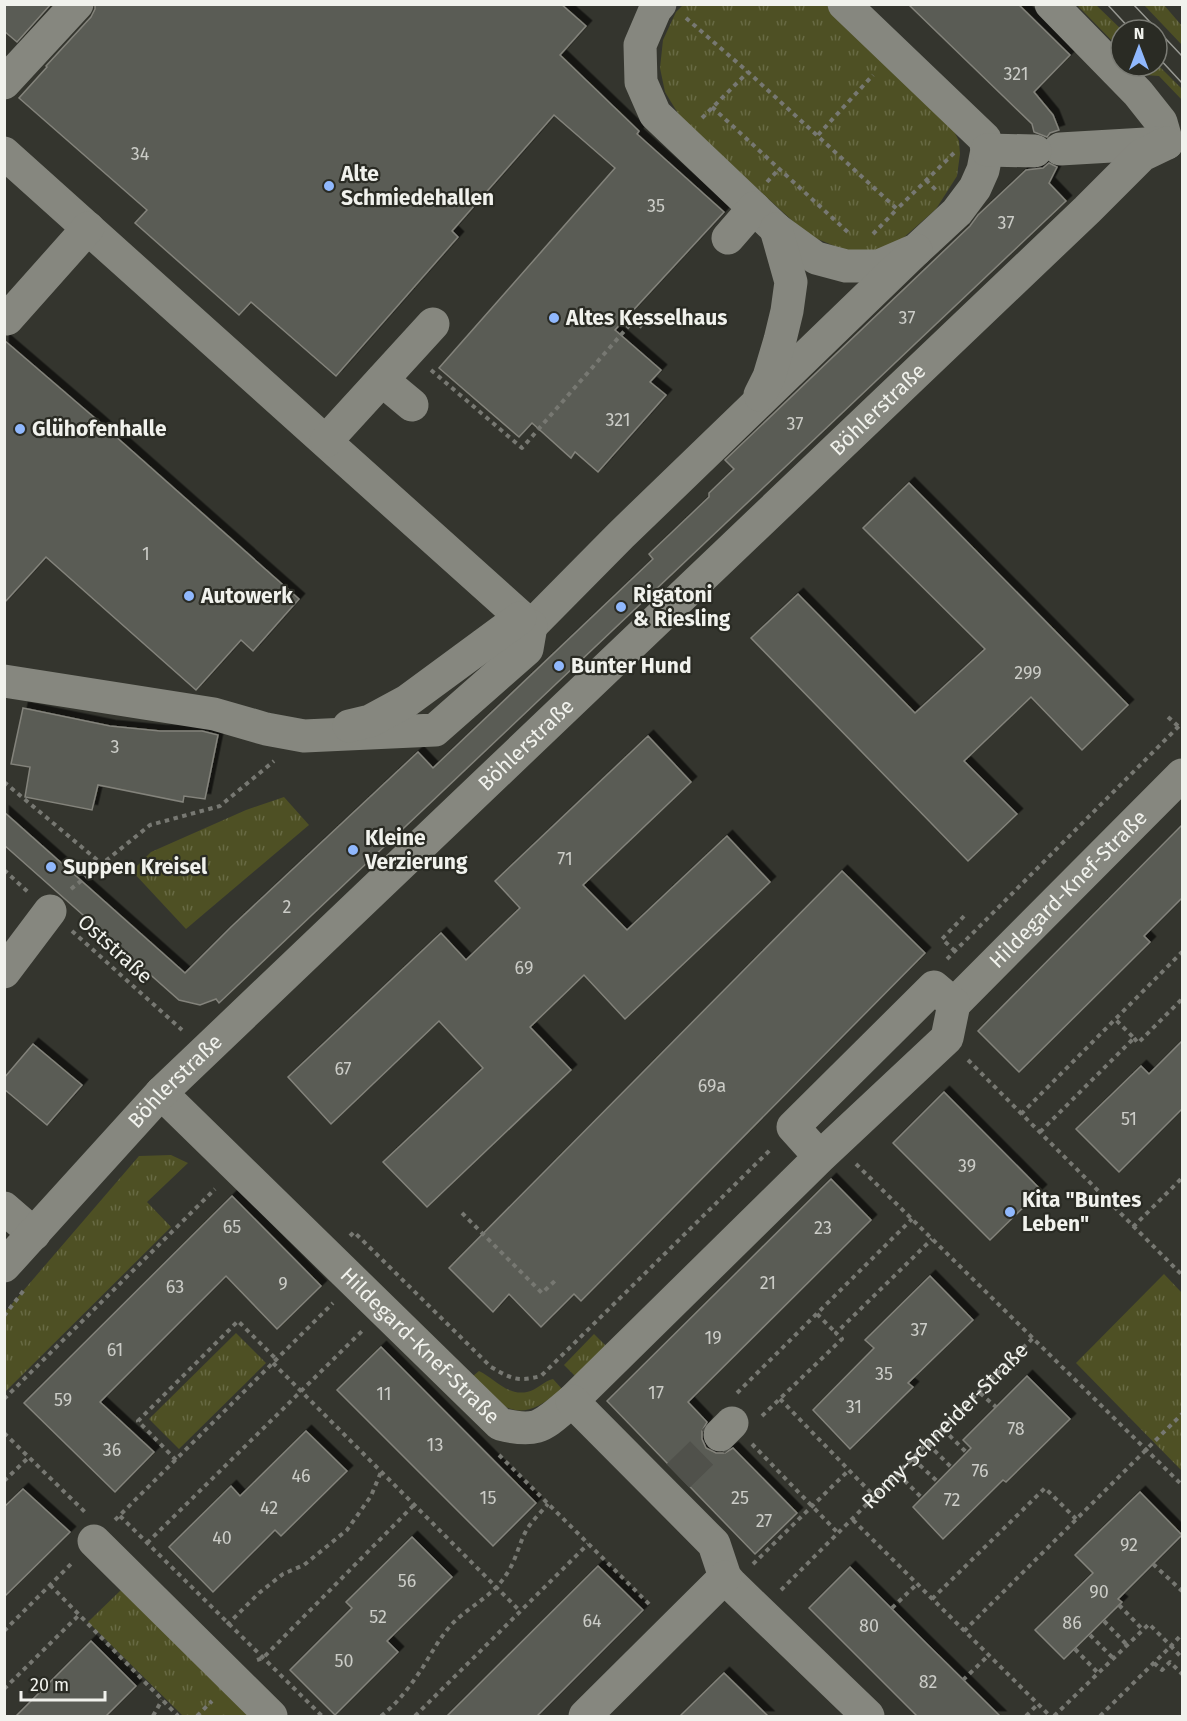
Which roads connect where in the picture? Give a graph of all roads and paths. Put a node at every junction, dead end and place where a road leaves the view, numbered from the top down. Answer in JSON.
{"nodes":[{"id":1,"x":77,"y":4,"type":"edge"},
{"id":2,"x":844,"y":4,"type":"edge"},
{"id":3,"x":1051,"y":4,"type":"edge"},
{"id":4,"x":656,"y":6,"type":"edge"},
{"id":5,"x":894,"y":52,"type":"junction"},
{"id":6,"x":748,"y":72,"type":"junction"},
{"id":7,"x":4,"y":83,"type":"edge"},
{"id":8,"x":712,"y":107,"type":"junction"},
{"id":9,"x":818,"y":135,"type":"junction"},
{"id":10,"x":681,"y":139,"type":"junction"},
{"id":11,"x":1175,"y":143,"type":"edge"},
{"id":12,"x":986,"y":145,"type":"junction"},
{"id":13,"x":4,"y":153,"type":"edge"},
{"id":14,"x":897,"y":209,"type":"junction"},
{"id":15,"x":765,"y":218,"type":"junction"},
{"id":16,"x":88,"y":228,"type":"junction"},
{"id":17,"x":728,"y":238,"type":"dead end"},
{"id":18,"x":854,"y":238,"type":"dead end"},
{"id":19,"x":869,"y":238,"type":"dead end"},
{"id":20,"x":916,"y":250,"type":"junction"},
{"id":21,"x":7,"y":319,"type":"dead end"},
{"id":22,"x":432,"y":324,"type":"dead end"},
{"id":23,"x":642,"y":327,"type":"dead end"},
{"id":24,"x":408,"y":351,"type":"junction"},
{"id":25,"x":382,"y":380,"type":"junction"},
{"id":26,"x":412,"y":405,"type":"dead end"},
{"id":27,"x":755,"y":408,"type":"junction"},
{"id":28,"x":326,"y":441,"type":"junction"},
{"id":29,"x":526,"y":622,"type":"junction"},
{"id":30,"x":4,"y":681,"type":"edge"},
{"id":31,"x":1168,"y":717,"type":"dead end"},
{"id":32,"x":1181,"y":725,"type":"edge"},
{"id":33,"x":304,"y":736,"type":"junction"},
{"id":34,"x":1182,"y":775,"type":"edge"},
{"id":35,"x":4,"y":782,"type":"edge"},
{"id":36,"x":102,"y":864,"type":"junction"},
{"id":37,"x":4,"y":870,"type":"edge"},
{"id":38,"x":50,"y":911,"type":"junction"},
{"id":39,"x":966,"y":914,"type":"dead end"},
{"id":40,"x":955,"y":951,"type":"junction"},
{"id":41,"x":1182,"y":952,"type":"edge"},
{"id":42,"x":4,"y":972,"type":"edge"},
{"id":43,"x":944,"y":996,"type":"junction"},
{"id":44,"x":1182,"y":999,"type":"edge"},
{"id":45,"x":1115,"y":1019,"type":"junction"},
{"id":46,"x":947,"y":1038,"type":"junction"},
{"id":47,"x":1134,"y":1038,"type":"junction"},
{"id":48,"x":205,"y":1051,"type":"junction"},
{"id":49,"x":160,"y":1093,"type":"junction"},
{"id":50,"x":1021,"y":1114,"type":"junction"},
{"id":51,"x":793,"y":1127,"type":"junction"},
{"id":52,"x":1040,"y":1132,"type":"junction"},
{"id":53,"x":836,"y":1142,"type":"junction"},
{"id":54,"x":237,"y":1167,"type":"junction"},
{"id":55,"x":1182,"y":1178,"type":"edge"},
{"id":56,"x":4,"y":1208,"type":"edge"},
{"id":57,"x":462,"y":1213,"type":"dead end"},
{"id":58,"x":912,"y":1220,"type":"junction"},
{"id":59,"x":1133,"y":1227,"type":"junction"},
{"id":60,"x":34,"y":1234,"type":"junction"},
{"id":61,"x":932,"y":1239,"type":"junction"},
{"id":62,"x":329,"y":1257,"type":"junction"},
{"id":63,"x":4,"y":1266,"type":"edge"},
{"id":64,"x":1182,"y":1275,"type":"edge"},
{"id":65,"x":558,"y":1278,"type":"dead end"},
{"id":66,"x":355,"y":1282,"type":"junction"},
{"id":67,"x":384,"y":1310,"type":"junction"},
{"id":68,"x":817,"y":1314,"type":"junction"},
{"id":69,"x":836,"y":1333,"type":"junction"},
{"id":70,"x":1033,"y":1338,"type":"junction"},
{"id":71,"x":275,"y":1361,"type":"junction"},
{"id":72,"x":301,"y":1392,"type":"junction"},
{"id":73,"x":980,"y":1393,"type":"junction"},
{"id":74,"x":4,"y":1399,"type":"edge"},
{"id":75,"x":780,"y":1399,"type":"junction"},
{"id":76,"x":572,"y":1401,"type":"junction"},
{"id":77,"x":996,"y":1407,"type":"dead end"},
{"id":78,"x":1182,"y":1414,"type":"edge"},
{"id":79,"x":943,"y":1429,"type":"junction"},
{"id":80,"x":732,"y":1431,"type":"junction"},
{"id":81,"x":4,"y":1433,"type":"edge"},
{"id":82,"x":928,"y":1444,"type":"junction"},
{"id":83,"x":492,"y":1448,"type":"dead end"},
{"id":84,"x":1146,"y":1449,"type":"junction"},
{"id":85,"x":967,"y":1453,"type":"dead end"},
{"id":86,"x":29,"y":1456,"type":"junction"},
{"id":87,"x":914,"y":1459,"type":"junction"},
{"id":88,"x":176,"y":1460,"type":"junction"},
{"id":89,"x":952,"y":1468,"type":"dead end"},
{"id":90,"x":849,"y":1470,"type":"junction"},
{"id":91,"x":381,"y":1472,"type":"junction"},
{"id":92,"x":898,"y":1474,"type":"junction"},
{"id":93,"x":4,"y":1481,"type":"edge"},
{"id":94,"x":938,"y":1482,"type":"dead end"},
{"id":95,"x":1182,"y":1485,"type":"edge"},
{"id":96,"x":875,"y":1497,"type":"junction"},
{"id":97,"x":922,"y":1498,"type":"dead end"},
{"id":98,"x":414,"y":1504,"type":"junction"},
{"id":99,"x":548,"y":1504,"type":"junction"},
{"id":100,"x":812,"y":1506,"type":"junction"},
{"id":101,"x":120,"y":1516,"type":"junction"},
{"id":102,"x":1076,"y":1519,"type":"junction"},
{"id":103,"x":853,"y":1520,"type":"junction"},
{"id":104,"x":839,"y":1534,"type":"junction"},
{"id":105,"x":99,"y":1536,"type":"junction"},
{"id":106,"x":147,"y":1543,"type":"junction"},
{"id":107,"x":588,"y":1544,"type":"junction"},
{"id":108,"x":1153,"y":1564,"type":"dead end"},
{"id":109,"x":728,"y":1580,"type":"junction"},
{"id":110,"x":917,"y":1584,"type":"junction"},
{"id":111,"x":50,"y":1586,"type":"junction"},
{"id":112,"x":496,"y":1587,"type":"junction"},
{"id":113,"x":1182,"y":1591,"type":"edge"},
{"id":114,"x":932,"y":1599,"type":"junction"},
{"id":115,"x":1119,"y":1605,"type":"dead end"},
{"id":116,"x":892,"y":1608,"type":"dead end"},
{"id":117,"x":520,"y":1611,"type":"junction"},
{"id":118,"x":760,"y":1611,"type":"junction"},
{"id":119,"x":79,"y":1615,"type":"junction"},
{"id":120,"x":1104,"y":1621,"type":"dead end"},
{"id":121,"x":228,"y":1624,"type":"junction"},
{"id":122,"x":673,"y":1628,"type":"junction"},
{"id":123,"x":1143,"y":1630,"type":"junction"},
{"id":124,"x":4,"y":1631,"type":"edge"},
{"id":125,"x":964,"y":1631,"type":"junction"},
{"id":126,"x":1182,"y":1634,"type":"edge"},
{"id":127,"x":1090,"y":1635,"type":"dead end"},
{"id":128,"x":1127,"y":1645,"type":"junction"},
{"id":129,"x":1171,"y":1646,"type":"junction"},
{"id":130,"x":1075,"y":1649,"type":"dead end"},
{"id":131,"x":204,"y":1650,"type":"junction"},
{"id":132,"x":989,"y":1655,"type":"junction"},
{"id":133,"x":263,"y":1658,"type":"junction"},
{"id":134,"x":1113,"y":1658,"type":"junction"},
{"id":135,"x":1182,"y":1658,"type":"edge"},
{"id":136,"x":1154,"y":1663,"type":"junction"},
{"id":137,"x":1098,"y":1673,"type":"junction"},
{"id":138,"x":1182,"y":1674,"type":"edge"},
{"id":139,"x":234,"y":1680,"type":"junction"},
{"id":140,"x":963,"y":1680,"type":"dead end"},
{"id":141,"x":4,"y":1689,"type":"edge"},
{"id":142,"x":162,"y":1700,"type":"junction"},
{"id":143,"x":1038,"y":1704,"type":"junction"},
{"id":144,"x":153,"y":1716,"type":"edge"},
{"id":145,"x":178,"y":1716,"type":"edge"},
{"id":146,"x":271,"y":1716,"type":"edge"},
{"id":147,"x":322,"y":1716,"type":"edge"},
{"id":148,"x":381,"y":1716,"type":"edge"},
{"id":149,"x":415,"y":1716,"type":"edge"},
{"id":150,"x":585,"y":1716,"type":"edge"},
{"id":151,"x":868,"y":1716,"type":"edge"},
{"id":152,"x":1026,"y":1716,"type":"edge"},
{"id":153,"x":1052,"y":1716,"type":"edge"},
{"id":154,"x":1100,"y":1716,"type":"edge"}],
"edges":[{"from":1,"to":7,"type":"street"},
{"from":2,"to":5,"type":"street"},
{"from":3,"to":11,"type":"street"},
{"from":4,"to":6,"type":"path"},
{"from":4,"to":10,"type":"street"},
{"from":5,"to":9,"type":"path"},
{"from":5,"to":12,"type":"street"},
{"from":6,"to":8,"type":"path"},
{"from":6,"to":9,"type":"path"},
{"from":8,"to":10,"type":"path"},
{"from":8,"to":18,"type":"path"},
{"from":9,"to":14,"type":"path"},
{"from":10,"to":15,"type":"street"},
{"from":11,"to":12,"type":"street"},
{"from":11,"to":48,"type":"street","name":"Böhlerstraße"},
{"from":12,"to":14,"type":"path"},
{"from":12,"to":20,"type":"street"},
{"from":13,"to":16,"type":"street"},
{"from":14,"to":19,"type":"path"},
{"from":15,"to":17,"type":"street"},
{"from":15,"to":20,"type":"street"},
{"from":15,"to":27,"type":"street"},
{"from":16,"to":21,"type":"street"},
{"from":16,"to":28,"type":"street"},
{"from":20,"to":27,"type":"street"},
{"from":22,"to":24,"type":"street"},
{"from":23,"to":24,"type":"path"},
{"from":24,"to":25,"type":"street"},
{"from":25,"to":26,"type":"street"},
{"from":25,"to":28,"type":"street"},
{"from":27,"to":29,"type":"street"},
{"from":28,"to":29,"type":"street"},
{"from":29,"to":33,"type":"street"},
{"from":30,"to":33,"type":"street"},
{"from":31,"to":32,"type":"path"},
{"from":32,"to":40,"type":"path"},
{"from":33,"to":36,"type":"path"},
{"from":34,"to":43,"type":"street","name":"Hildegard-Knef-Straße"},
{"from":35,"to":36,"type":"path"},
{"from":36,"to":38,"type":"path"},
{"from":37,"to":38,"type":"path","name":"Oststraße"},
{"from":38,"to":42,"type":"street"},
{"from":38,"to":48,"type":"path","name":"Oststraße"},
{"from":39,"to":40,"type":"path"},
{"from":40,"to":43,"type":"path"},
{"from":41,"to":45,"type":"path"},
{"from":43,"to":46,"type":"street"},
{"from":43,"to":51,"type":"street","name":"Hildegard-Knef-Straße"},
{"from":44,"to":47,"type":"path"},
{"from":45,"to":47,"type":"path"},
{"from":45,"to":50,"type":"path"},
{"from":46,"to":50,"type":"path"},
{"from":46,"to":53,"type":"street","name":"Hildegard-Knef-Straße"},
{"from":47,"to":52,"type":"path"},
{"from":48,"to":49,"type":"street","name":"Böhlerstraße"},
{"from":49,"to":54,"type":"street","name":"Hildegard-Knef-Straße"},
{"from":49,"to":60,"type":"street","name":"Böhlerstraße"},
{"from":50,"to":52,"type":"path"},
{"from":51,"to":53,"type":"street"},
{"from":51,"to":62,"type":"path"},
{"from":52,"to":59,"type":"path"},
{"from":53,"to":58,"type":"path"},
{"from":53,"to":76,"type":"street","name":"Hildegard-Knef-Straße"},
{"from":54,"to":62,"type":"street","name":"Hildegard-Knef-Straße"},
{"from":54,"to":74,"type":"path"},
{"from":55,"to":59,"type":"path"},
{"from":56,"to":60,"type":"street"},
{"from":57,"to":65,"type":"path"},
{"from":58,"to":61,"type":"path"},
{"from":58,"to":68,"type":"path"},
{"from":59,"to":64,"type":"path"},
{"from":60,"to":63,"type":"street","name":"Böhlerstraße"},
{"from":61,"to":69,"type":"path"},
{"from":61,"to":70,"type":"path"},
{"from":62,"to":66,"type":"street","name":"Hildegard-Knef-Straße"},
{"from":66,"to":67,"type":"street","name":"Hildegard-Knef-Straße"},
{"from":66,"to":71,"type":"path"},
{"from":67,"to":72,"type":"path"},
{"from":67,"to":76,"type":"street","name":"Hildegard-Knef-Straße"},
{"from":68,"to":69,"type":"path"},
{"from":68,"to":80,"type":"path"},
{"from":69,"to":75,"type":"path"},
{"from":70,"to":73,"type":"path","name":"Romy-Schneider-Straße"},
{"from":70,"to":84,"type":"path","name":"Romy-Schneider-Straße"},
{"from":71,"to":72,"type":"path"},
{"from":71,"to":88,"type":"path"},
{"from":71,"to":88,"type":"path"},
{"from":72,"to":91,"type":"path"},
{"from":72,"to":106,"type":"path"},
{"from":73,"to":77,"type":"path"},
{"from":73,"to":79,"type":"path","name":"Romy-Schneider-Straße"},
{"from":75,"to":80,"type":"path"},
{"from":75,"to":90,"type":"path"},
{"from":76,"to":109,"type":"street"},
{"from":78,"to":84,"type":"path"},
{"from":79,"to":82,"type":"path","name":"Romy-Schneider-Straße"},
{"from":79,"to":85,"type":"path"},
{"from":80,"to":100,"type":"path"},
{"from":81,"to":86,"type":"path"},
{"from":82,"to":87,"type":"path","name":"Romy-Schneider-Straße"},
{"from":82,"to":89,"type":"path"},
{"from":83,"to":99,"type":"path"},
{"from":84,"to":95,"type":"path","name":"Romy-Schneider-Straße"},
{"from":84,"to":102,"type":"path"},
{"from":86,"to":93,"type":"path"},
{"from":86,"to":105,"type":"path"},
{"from":87,"to":92,"type":"path","name":"Romy-Schneider-Straße"},
{"from":87,"to":94,"type":"path"},
{"from":88,"to":101,"type":"path"},
{"from":90,"to":96,"type":"path"},
{"from":90,"to":100,"type":"path"},
{"from":91,"to":98,"type":"path"},
{"from":91,"to":121,"type":"path"},
{"from":92,"to":96,"type":"path","name":"Romy-Schneider-Straße"},
{"from":92,"to":97,"type":"path"},
{"from":96,"to":103,"type":"path","name":"Romy-Schneider-Straße"},
{"from":98,"to":112,"type":"path"},
{"from":98,"to":133,"type":"path"},
{"from":99,"to":107,"type":"path"},
{"from":99,"to":112,"type":"path"},
{"from":100,"to":104,"type":"path"},
{"from":100,"to":109,"type":"path"},
{"from":101,"to":105,"type":"path"},
{"from":101,"to":106,"type":"path"},
{"from":102,"to":114,"type":"path"},
{"from":102,"to":125,"type":"path"},
{"from":103,"to":104,"type":"path","name":"Romy-Schneider-Straße"},
{"from":103,"to":110,"type":"path"},
{"from":104,"to":118,"type":"path","name":"Romy-Schneider-Straße"},
{"from":105,"to":111,"type":"path"},
{"from":105,"to":131,"type":"street"},
{"from":106,"to":121,"type":"path"},
{"from":107,"to":117,"type":"path"},
{"from":107,"to":122,"type":"path"},
{"from":108,"to":113,"type":"path"},
{"from":109,"to":118,"type":"street"},
{"from":109,"to":122,"type":"street"},
{"from":110,"to":114,"type":"path"},
{"from":110,"to":116,"type":"path"},
{"from":111,"to":119,"type":"path"},
{"from":111,"to":124,"type":"path"},
{"from":112,"to":117,"type":"path"},
{"from":112,"to":148,"type":"path"},
{"from":114,"to":125,"type":"path"},
{"from":115,"to":123,"type":"path"},
{"from":117,"to":149,"type":"path"},
{"from":118,"to":151,"type":"street"},
{"from":119,"to":141,"type":"path"},
{"from":119,"to":142,"type":"path"},
{"from":120,"to":128,"type":"path"},
{"from":121,"to":131,"type":"path"},
{"from":121,"to":133,"type":"path"},
{"from":122,"to":150,"type":"street"},
{"from":123,"to":128,"type":"path"},
{"from":123,"to":129,"type":"path"},
{"from":125,"to":132,"type":"path"},
{"from":126,"to":129,"type":"path"},
{"from":127,"to":134,"type":"path"},
{"from":128,"to":134,"type":"path"},
{"from":129,"to":135,"type":"path"},
{"from":129,"to":136,"type":"path"},
{"from":130,"to":137,"type":"path"},
{"from":131,"to":139,"type":"street"},
{"from":132,"to":140,"type":"path"},
{"from":132,"to":143,"type":"path"},
{"from":133,"to":139,"type":"path"},
{"from":133,"to":147,"type":"path"},
{"from":134,"to":137,"type":"path"},
{"from":136,"to":138,"type":"path"},
{"from":136,"to":154,"type":"path"},
{"from":137,"to":153,"type":"path"},
{"from":139,"to":146,"type":"street"},
{"from":142,"to":144,"type":"path"},
{"from":142,"to":145,"type":"path"},
{"from":143,"to":152,"type":"path"},
{"from":143,"to":153,"type":"path"}]}
